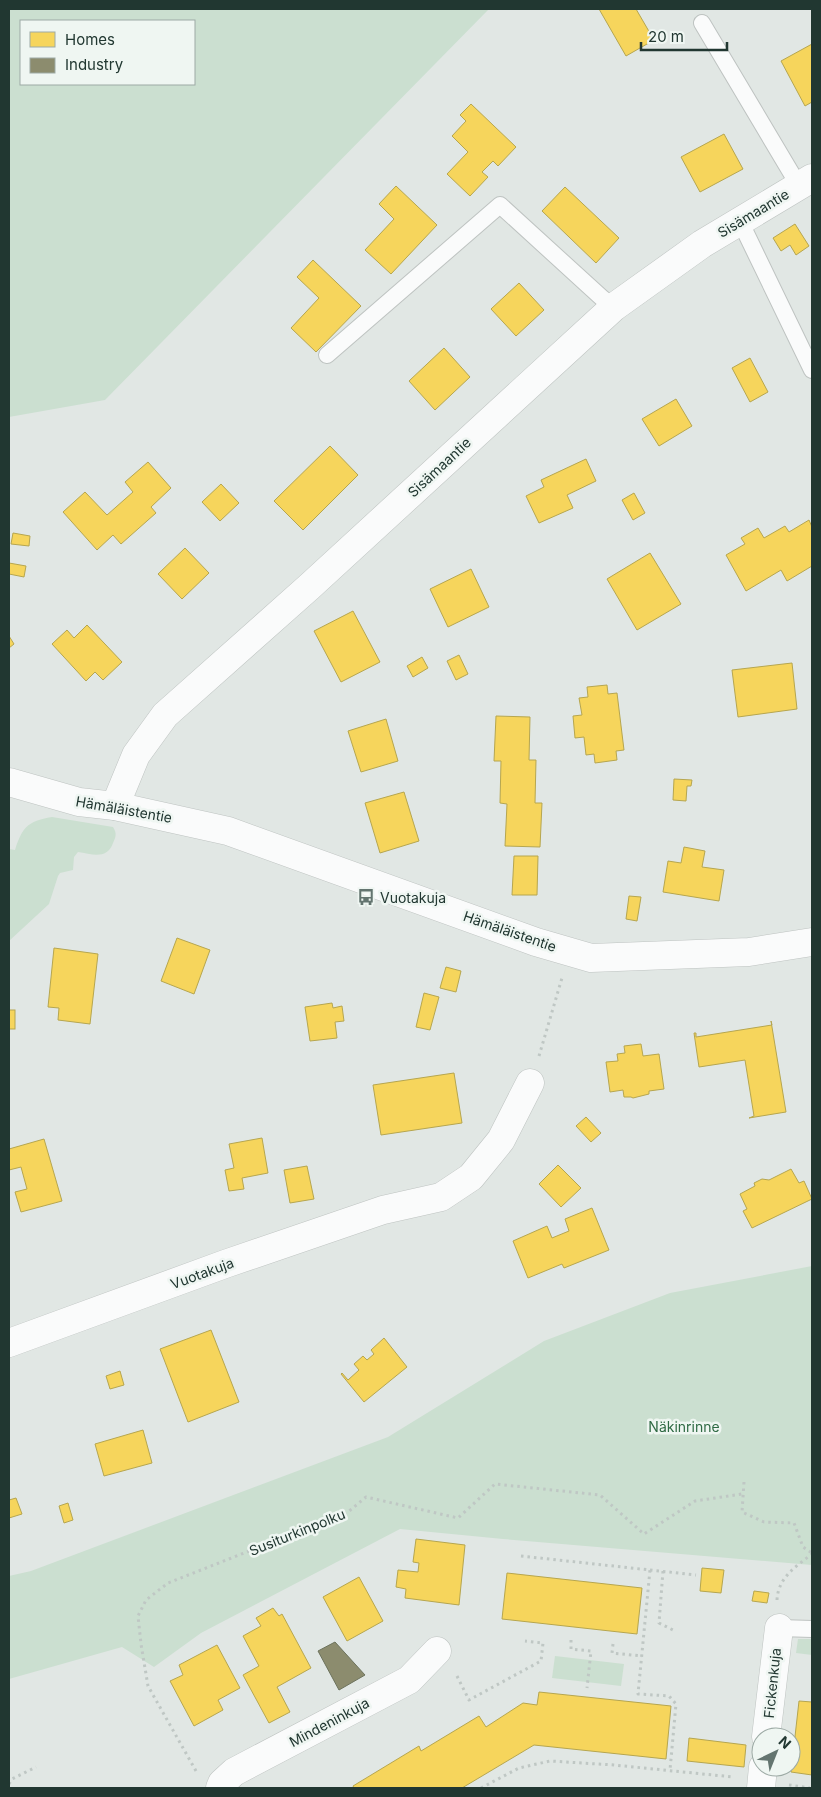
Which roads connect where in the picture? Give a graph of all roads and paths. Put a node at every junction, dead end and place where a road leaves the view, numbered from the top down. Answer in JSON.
{"nodes":[{"id":1,"x":702,"y":23,"type":"dead end"},
{"id":2,"x":806,"y":182,"type":"edge"},
{"id":3,"x":740,"y":221,"type":"junction"},
{"id":4,"x":614,"y":307,"type":"junction"},
{"id":5,"x":327,"y":355,"type":"dead end"},
{"id":6,"x":812,"y":370,"type":"edge"},
{"id":7,"x":11,"y":789,"type":"edge"},
{"id":8,"x":115,"y":806,"type":"junction"},
{"id":9,"x":812,"y":942,"type":"edge"},
{"id":10,"x":567,"y":951,"type":"junction"},
{"id":11,"x":530,"y":1083,"type":"joint"},
{"id":12,"x":9,"y":1343,"type":"edge"},
{"id":13,"x":744,"y":1482,"type":"dead end"},
{"id":14,"x":742,"y":1494,"type":"junction"},
{"id":15,"x":812,"y":1554,"type":"edge"},
{"id":16,"x":522,"y":1556,"type":"dead end"},
{"id":17,"x":650,"y":1570,"type":"junction"},
{"id":18,"x":663,"y":1571,"type":"junction"},
{"id":19,"x":696,"y":1575,"type":"dead end"},
{"id":20,"x":778,"y":1628,"type":"junction"},
{"id":21,"x":812,"y":1629,"type":"edge"},
{"id":22,"x":673,"y":1630,"type":"dead end"},
{"id":23,"x":571,"y":1640,"type":"dead end"},
{"id":24,"x":525,"y":1641,"type":"dead end"},
{"id":25,"x":613,"y":1644,"type":"dead end"},
{"id":26,"x":436,"y":1651,"type":"dead end"},
{"id":27,"x":642,"y":1656,"type":"junction"},
{"id":28,"x":456,"y":1676,"type":"dead end"},
{"id":29,"x":587,"y":1688,"type":"dead end"},
{"id":30,"x":767,"y":1727,"type":"edge"},
{"id":31,"x":36,"y":1768,"type":"dead end"},
{"id":32,"x":670,"y":1770,"type":"junction"},
{"id":33,"x":762,"y":1779,"type":"edge"},
{"id":34,"x":210,"y":1782,"type":"edge"},
{"id":35,"x":9,"y":1784,"type":"edge"},
{"id":36,"x":480,"y":1788,"type":"edge"},
{"id":37,"x":808,"y":1788,"type":"edge"}],
"edges":[{"from":1,"to":2,"type":"lane"},
{"from":2,"to":3,"type":"street","name":"Sisämaantie"},
{"from":3,"to":4,"type":"street","name":"Sisämaantie"},
{"from":3,"to":6,"type":"lane"},
{"from":4,"to":5,"type":"lane"},
{"from":4,"to":8,"type":"street","name":"Sisämaantie"},
{"from":7,"to":8,"type":"street","name":"Hämäläistentie"},
{"from":8,"to":10,"type":"street","name":"Hämäläistentie"},
{"from":9,"to":10,"type":"street","name":"Hämäläistentie"},
{"from":10,"to":11,"type":"path"},
{"from":11,"to":12,"type":"street","name":"Vuotakuja"},
{"from":13,"to":14,"type":"path"},
{"from":14,"to":15,"type":"path"},
{"from":14,"to":34,"type":"path","name":"Susiturkinpolku"},
{"from":15,"to":20,"type":"path"},
{"from":16,"to":17,"type":"path"},
{"from":17,"to":18,"type":"path"},
{"from":17,"to":27,"type":"path"},
{"from":18,"to":19,"type":"path"},
{"from":18,"to":22,"type":"path"},
{"from":20,"to":21,"type":"lane"},
{"from":20,"to":30,"type":"street","name":"Fickenkuja"},
{"from":23,"to":29,"type":"path"},
{"from":24,"to":28,"type":"path"},
{"from":25,"to":27,"type":"path"},
{"from":26,"to":34,"type":"street","name":"Mindeninkuja"},
{"from":27,"to":32,"type":"path"},
{"from":31,"to":35,"type":"path"},
{"from":32,"to":33,"type":"path"},
{"from":32,"to":36,"type":"path"},
{"from":33,"to":37,"type":"path"}]}
